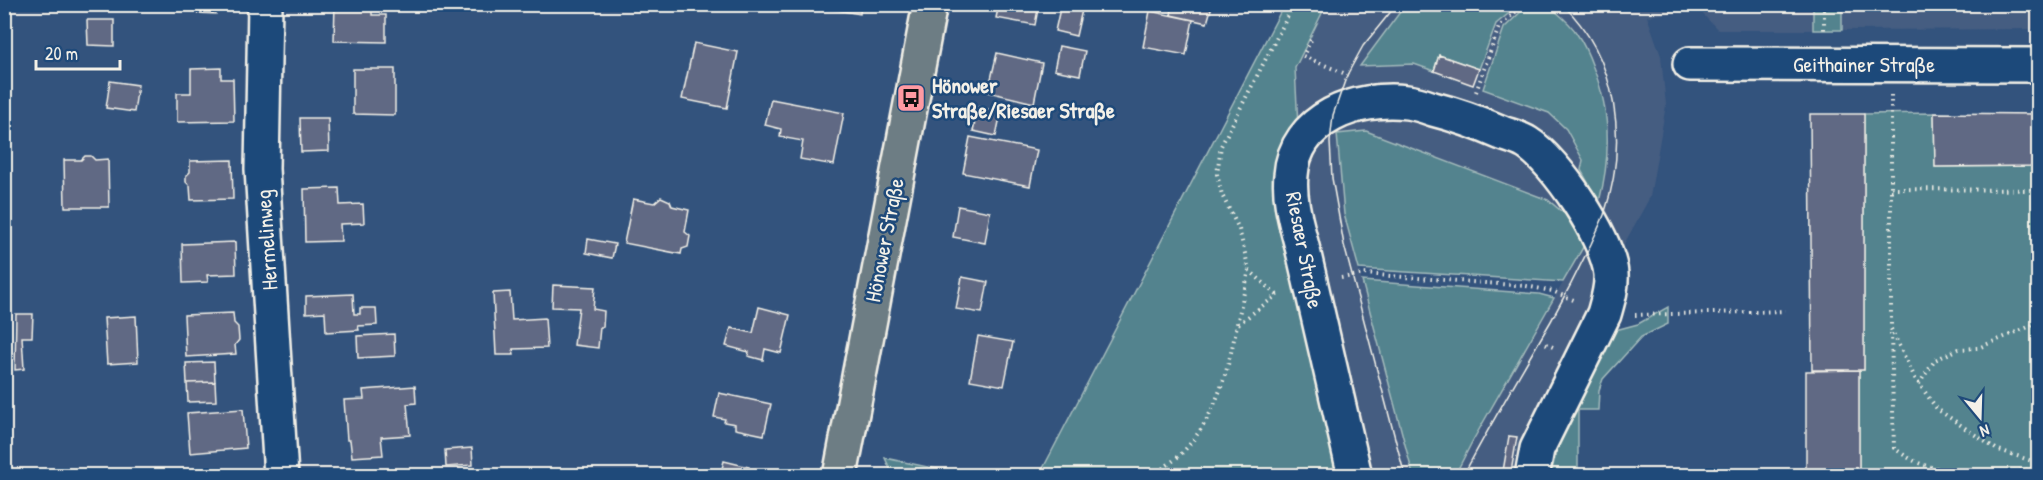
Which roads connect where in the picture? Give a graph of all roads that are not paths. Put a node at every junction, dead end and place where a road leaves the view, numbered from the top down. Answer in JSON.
{"nodes":[{"id":1,"x":265,"y":4,"type":"edge"},
{"id":2,"x":930,"y":4,"type":"edge"},
{"id":3,"x":1690,"y":64,"type":"dead end"},
{"id":4,"x":2038,"y":65,"type":"edge"},
{"id":5,"x":281,"y":476,"type":"edge"},
{"id":6,"x":840,"y":476,"type":"edge"},
{"id":7,"x":1355,"y":476,"type":"edge"},
{"id":8,"x":1532,"y":476,"type":"edge"}],
"edges":[{"from":1,"to":5,"type":"street","name":"Hermelinweg"},
{"from":2,"to":6,"type":"main road","name":"Hönower Straße"},
{"from":3,"to":4,"type":"street","name":"Geithainer Straße"},
{"from":7,"to":8,"type":"street","name":"Riesaer Straße"}]}
